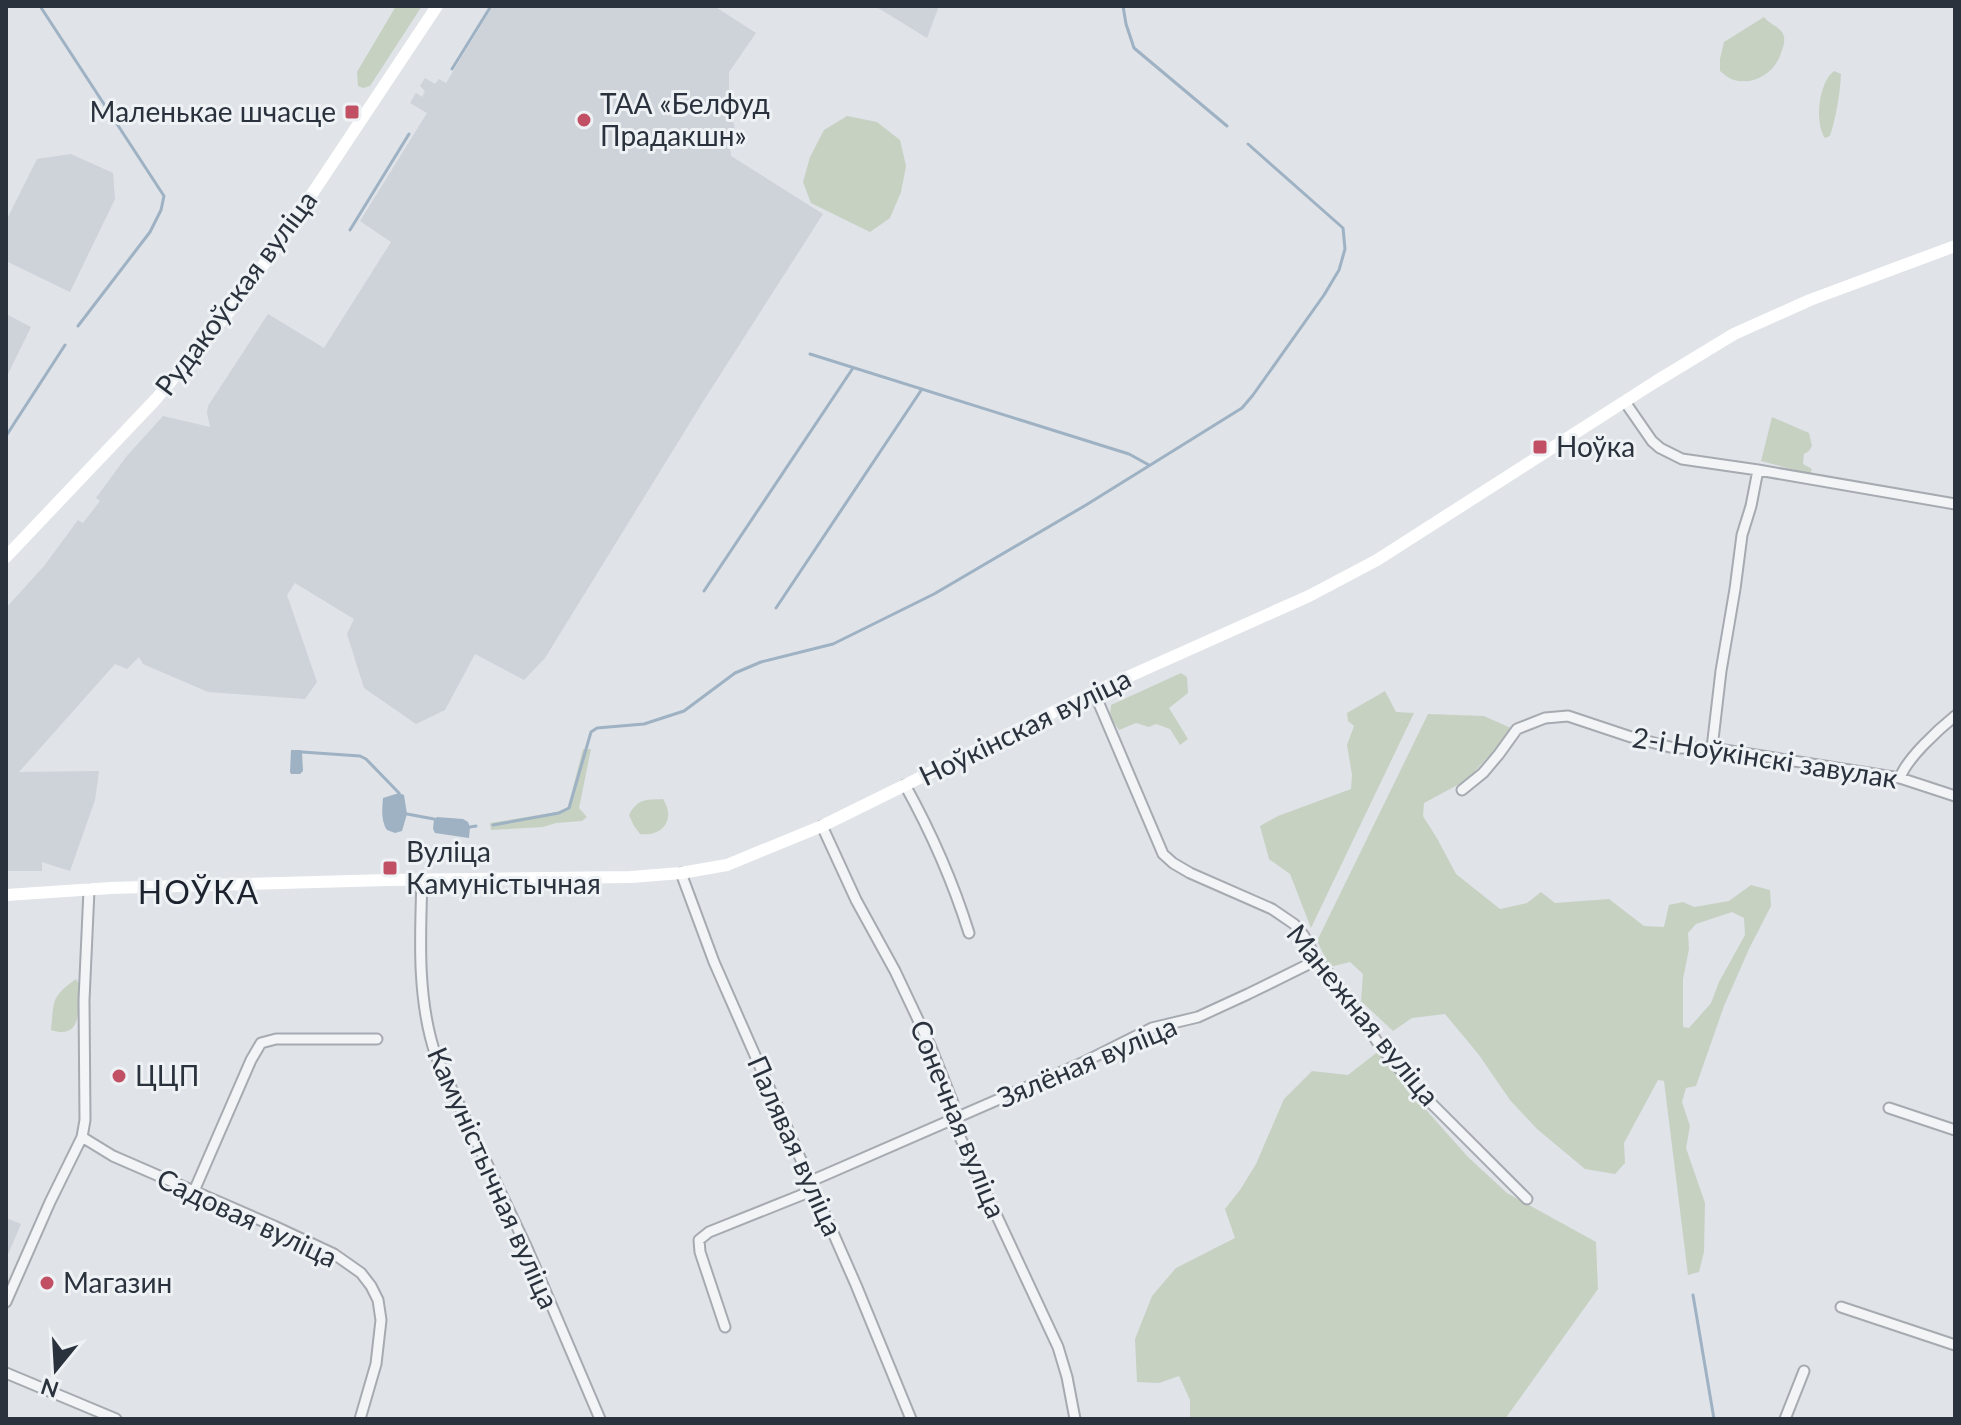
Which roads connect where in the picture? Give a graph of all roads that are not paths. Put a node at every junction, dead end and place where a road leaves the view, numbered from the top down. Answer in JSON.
{"nodes":[{"id":1,"x":437,"y":6,"type":"edge"},
{"id":2,"x":1955,"y":246,"type":"edge"},
{"id":3,"x":1625,"y":402,"type":"junction"},
{"id":4,"x":1758,"y":470,"type":"junction"},
{"id":5,"x":1955,"y":504,"type":"edge"},
{"id":6,"x":6,"y":557,"type":"edge"},
{"id":7,"x":1094,"y":692,"type":"junction"},
{"id":8,"x":1955,"y":716,"type":"edge"},
{"id":9,"x":1712,"y":748,"type":"junction"},
{"id":10,"x":1900,"y":778,"type":"junction"},
{"id":11,"x":905,"y":785,"type":"junction"},
{"id":12,"x":1462,"y":790,"type":"dead end"},
{"id":13,"x":1955,"y":796,"type":"edge"},
{"id":14,"x":822,"y":826,"type":"junction"},
{"id":15,"x":681,"y":873,"type":"junction"},
{"id":16,"x":422,"y":880,"type":"junction"},
{"id":17,"x":89,"y":890,"type":"junction"},
{"id":18,"x":6,"y":895,"type":"edge"},
{"id":19,"x":969,"y":933,"type":"dead end"},
{"id":20,"x":1317,"y":960,"type":"junction"},
{"id":21,"x":377,"y":1039,"type":"dead end"},
{"id":22,"x":1889,"y":1108,"type":"dead end"},
{"id":23,"x":952,"y":1120,"type":"junction"},
{"id":24,"x":1955,"y":1130,"type":"edge"},
{"id":25,"x":82,"y":1137,"type":"junction"},
{"id":26,"x":812,"y":1185,"type":"junction"},
{"id":27,"x":194,"y":1191,"type":"junction"},
{"id":28,"x":1527,"y":1199,"type":"dead end"},
{"id":29,"x":6,"y":1302,"type":"edge"},
{"id":30,"x":1841,"y":1307,"type":"dead end"},
{"id":31,"x":725,"y":1327,"type":"dead end"},
{"id":32,"x":1955,"y":1345,"type":"edge"},
{"id":33,"x":1804,"y":1371,"type":"dead end"},
{"id":34,"x":6,"y":1373,"type":"edge"},
{"id":35,"x":116,"y":1419,"type":"edge"},
{"id":36,"x":360,"y":1419,"type":"edge"},
{"id":37,"x":600,"y":1419,"type":"edge"},
{"id":38,"x":911,"y":1419,"type":"edge"},
{"id":39,"x":1075,"y":1419,"type":"edge"},
{"id":40,"x":1785,"y":1419,"type":"edge"}],
"edges":[{"from":1,"to":6,"type":"main road","name":"Рудакоўская вуліца"},
{"from":2,"to":3,"type":"main road","name":"Ноўкінская вуліца"},
{"from":3,"to":4,"type":"street"},
{"from":3,"to":7,"type":"main road","name":"Ноўкінская вуліца"},
{"from":4,"to":5,"type":"street"},
{"from":4,"to":9,"type":"street"},
{"from":7,"to":11,"type":"main road","name":"Ноўкінская вуліца"},
{"from":7,"to":20,"type":"street","name":"Манежная вуліца"},
{"from":8,"to":10,"type":"street"},
{"from":9,"to":10,"type":"street","name":"2-і Ноўкінскі завулак"},
{"from":9,"to":12,"type":"street","name":"2-і Ноўкінскі завулак"},
{"from":10,"to":13,"type":"street","name":"2-і Ноўкінскі завулак"},
{"from":11,"to":14,"type":"main road","name":"Ноўкінская вуліца"},
{"from":11,"to":19,"type":"street"},
{"from":14,"to":15,"type":"main road","name":"Ноўкінская вуліца"},
{"from":14,"to":23,"type":"street","name":"Сонечная вуліца"},
{"from":15,"to":16,"type":"main road","name":"Ноўкінская вуліца"},
{"from":15,"to":26,"type":"street","name":"Палявая вуліца"},
{"from":16,"to":17,"type":"main road","name":"Ноўкінская вуліца"},
{"from":16,"to":37,"type":"street","name":"Камуністычная вуліца"},
{"from":17,"to":18,"type":"main road","name":"Ноўкінская вуліца"},
{"from":17,"to":25,"type":"street"},
{"from":20,"to":23,"type":"street","name":"Зялёная вуліца"},
{"from":20,"to":28,"type":"street","name":"Манежная вуліца"},
{"from":21,"to":27,"type":"street"},
{"from":22,"to":24,"type":"street"},
{"from":23,"to":26,"type":"street","name":"Зялёная вуліца"},
{"from":23,"to":39,"type":"street","name":"Сонечная вуліца"},
{"from":25,"to":27,"type":"street","name":"Садовая вуліца"},
{"from":25,"to":29,"type":"street"},
{"from":26,"to":31,"type":"street","name":"Зялёная вуліца"},
{"from":26,"to":38,"type":"street","name":"Палявая вуліца"},
{"from":27,"to":36,"type":"street","name":"Садовая вуліца"},
{"from":30,"to":32,"type":"street"},
{"from":33,"to":40,"type":"street"},
{"from":34,"to":35,"type":"street"}]}
